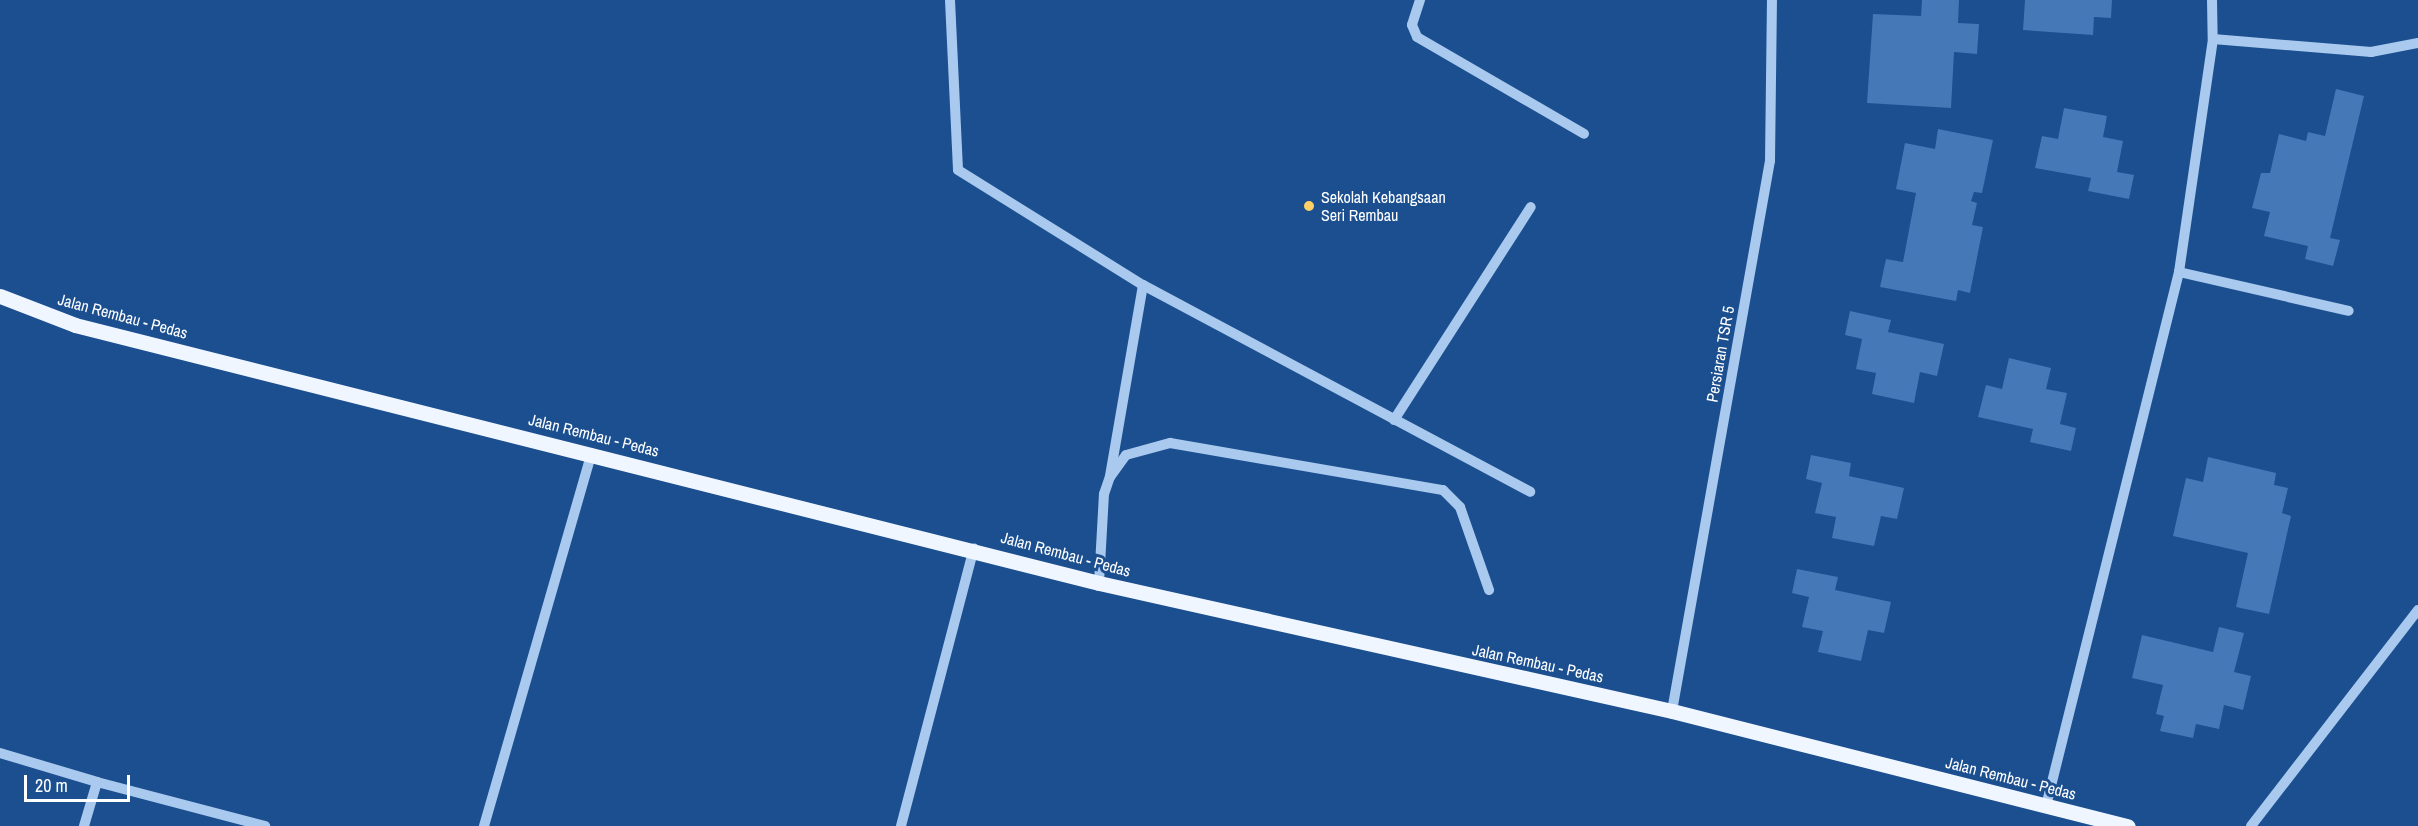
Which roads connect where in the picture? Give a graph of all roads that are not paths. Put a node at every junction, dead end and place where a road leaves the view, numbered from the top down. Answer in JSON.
{"nodes":[{"id":1,"x":950,"y":0,"type":"edge"},
{"id":2,"x":1420,"y":0,"type":"edge"},
{"id":3,"x":1772,"y":0,"type":"edge"},
{"id":4,"x":2212,"y":0,"type":"edge"},
{"id":5,"x":2213,"y":39,"type":"junction"},
{"id":6,"x":2418,"y":43,"type":"edge"},
{"id":7,"x":1584,"y":134,"type":"dead end"},
{"id":8,"x":1531,"y":207,"type":"dead end"},
{"id":9,"x":2179,"y":272,"type":"junction"},
{"id":10,"x":1143,"y":285,"type":"junction"},
{"id":11,"x":0,"y":296,"type":"edge"},
{"id":12,"x":2349,"y":311,"type":"dead end"},
{"id":13,"x":1394,"y":420,"type":"junction"},
{"id":14,"x":592,"y":453,"type":"junction"},
{"id":15,"x":1110,"y":477,"type":"junction"},
{"id":16,"x":1530,"y":492,"type":"dead end"},
{"id":17,"x":974,"y":548,"type":"junction"},
{"id":18,"x":1099,"y":583,"type":"junction"},
{"id":19,"x":1489,"y":590,"type":"dead end"},
{"id":20,"x":2418,"y":610,"type":"edge"},
{"id":21,"x":1672,"y":711,"type":"junction"},
{"id":22,"x":0,"y":753,"type":"edge"},
{"id":23,"x":97,"y":782,"type":"junction"},
{"id":24,"x":2046,"y":806,"type":"junction"},
{"id":25,"x":84,"y":826,"type":"edge"},
{"id":26,"x":265,"y":826,"type":"edge"},
{"id":27,"x":484,"y":826,"type":"edge"},
{"id":28,"x":901,"y":826,"type":"edge"},
{"id":29,"x":2128,"y":826,"type":"edge"},
{"id":30,"x":2251,"y":826,"type":"edge"}],
"edges":[{"from":1,"to":10,"type":"street"},
{"from":2,"to":7,"type":"street"},
{"from":3,"to":21,"type":"street","name":"Persiaran TSR 5"},
{"from":4,"to":5,"type":"street"},
{"from":5,"to":6,"type":"street"},
{"from":5,"to":9,"type":"street"},
{"from":8,"to":13,"type":"street"},
{"from":9,"to":12,"type":"street"},
{"from":9,"to":24,"type":"street"},
{"from":10,"to":13,"type":"street"},
{"from":10,"to":15,"type":"street"},
{"from":11,"to":14,"type":"main road","name":"Jalan Rembau - Pedas"},
{"from":13,"to":16,"type":"street"},
{"from":14,"to":17,"type":"main road","name":"Jalan Rembau - Pedas"},
{"from":14,"to":27,"type":"street"},
{"from":15,"to":18,"type":"street"},
{"from":15,"to":19,"type":"street"},
{"from":17,"to":18,"type":"main road","name":"Jalan Rembau - Pedas"},
{"from":17,"to":28,"type":"street"},
{"from":18,"to":21,"type":"main road","name":"Jalan Rembau - Pedas"},
{"from":20,"to":30,"type":"street"},
{"from":21,"to":24,"type":"main road","name":"Jalan Rembau - Pedas"},
{"from":22,"to":23,"type":"street"},
{"from":23,"to":25,"type":"street"},
{"from":23,"to":26,"type":"street"},
{"from":24,"to":29,"type":"main road","name":"Jalan Rembau - Pedas"}]}
